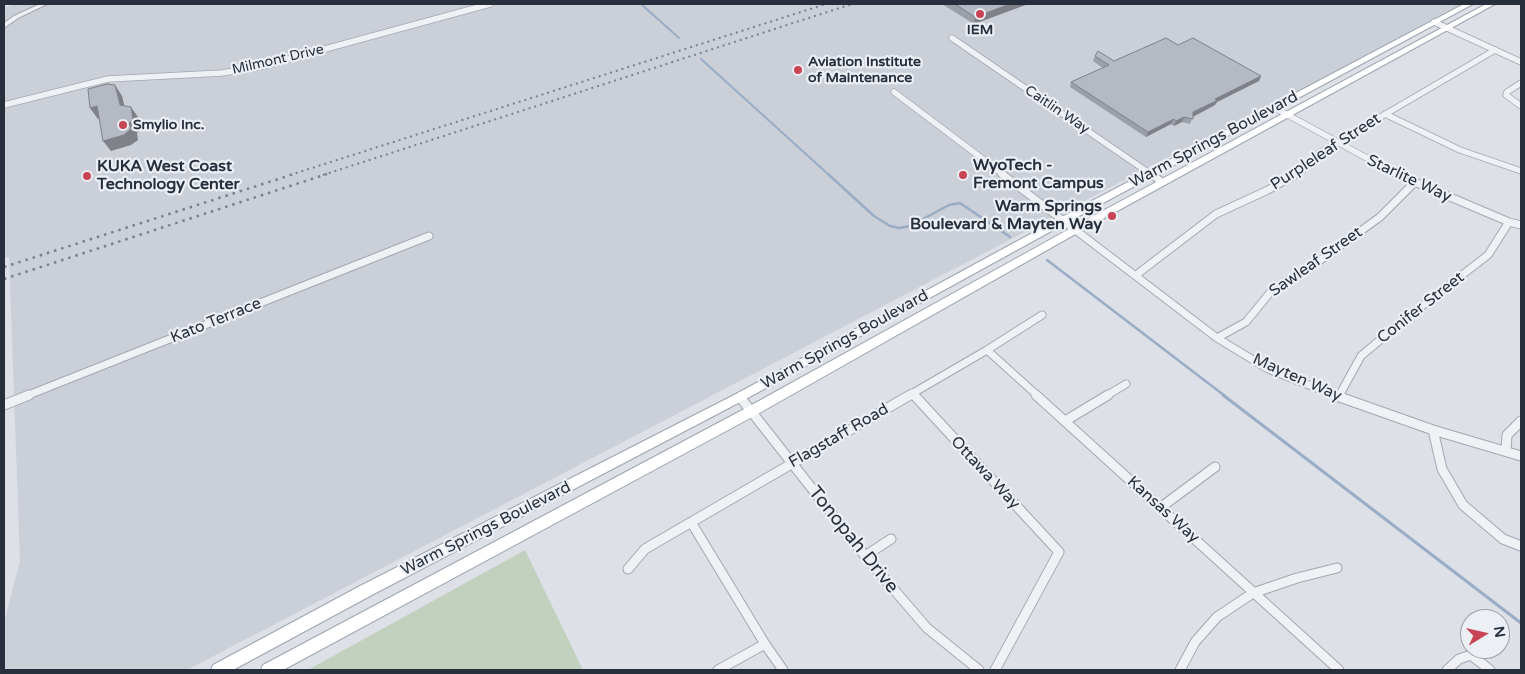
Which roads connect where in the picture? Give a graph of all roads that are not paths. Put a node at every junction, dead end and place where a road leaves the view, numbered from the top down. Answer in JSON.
{"nodes":[{"id":1,"x":44,"y":4,"type":"edge"},
{"id":2,"x":490,"y":4,"type":"edge"},
{"id":3,"x":1469,"y":4,"type":"edge"},
{"id":4,"x":1491,"y":4,"type":"edge"},
{"id":5,"x":1434,"y":22,"type":"junction"},
{"id":6,"x":4,"y":26,"type":"edge"},
{"id":7,"x":1446,"y":28,"type":"junction"},
{"id":8,"x":952,"y":38,"type":"dead end"},
{"id":9,"x":1495,"y":50,"type":"junction"},
{"id":10,"x":1521,"y":62,"type":"edge"},
{"id":11,"x":1521,"y":83,"type":"edge"},
{"id":12,"x":894,"y":92,"type":"dead end"},
{"id":13,"x":4,"y":105,"type":"edge"},
{"id":14,"x":1521,"y":106,"type":"edge"},
{"id":15,"x":1275,"y":108,"type":"junction"},
{"id":16,"x":1385,"y":114,"type":"junction"},
{"id":17,"x":1288,"y":115,"type":"junction"},
{"id":18,"x":1337,"y":142,"type":"junction"},
{"id":19,"x":1521,"y":171,"type":"edge"},
{"id":20,"x":1150,"y":174,"type":"junction"},
{"id":21,"x":1162,"y":182,"type":"junction"},
{"id":22,"x":1414,"y":183,"type":"junction"},
{"id":23,"x":1062,"y":221,"type":"junction"},
{"id":24,"x":1509,"y":222,"type":"junction"},
{"id":25,"x":1521,"y":226,"type":"edge"},
{"id":26,"x":1075,"y":230,"type":"junction"},
{"id":27,"x":429,"y":236,"type":"dead end"},
{"id":28,"x":1136,"y":275,"type":"junction"},
{"id":29,"x":928,"y":295,"type":"junction"},
{"id":30,"x":1042,"y":315,"type":"dead end"},
{"id":31,"x":1217,"y":338,"type":"junction"},
{"id":32,"x":881,"y":339,"type":"junction"},
{"id":33,"x":987,"y":350,"type":"junction"},
{"id":34,"x":1126,"y":384,"type":"dead end"},
{"id":35,"x":912,"y":393,"type":"junction"},
{"id":36,"x":740,"y":397,"type":"junction"},
{"id":37,"x":1339,"y":398,"type":"junction"},
{"id":38,"x":4,"y":405,"type":"edge"},
{"id":39,"x":752,"y":411,"type":"junction"},
{"id":40,"x":1065,"y":421,"type":"junction"},
{"id":41,"x":1521,"y":421,"type":"edge"},
{"id":42,"x":1434,"y":430,"type":"junction"},
{"id":43,"x":1506,"y":451,"type":"junction"},
{"id":44,"x":1521,"y":456,"type":"edge"},
{"id":45,"x":791,"y":463,"type":"junction"},
{"id":46,"x":1215,"y":467,"type":"dead end"},
{"id":47,"x":1160,"y":508,"type":"junction"},
{"id":48,"x":691,"y":522,"type":"junction"},
{"id":49,"x":892,"y":539,"type":"dead end"},
{"id":50,"x":1521,"y":546,"type":"edge"},
{"id":51,"x":865,"y":556,"type":"junction"},
{"id":52,"x":1337,"y":568,"type":"dead end"},
{"id":53,"x":628,"y":569,"type":"dead end"},
{"id":54,"x":1254,"y":593,"type":"junction"},
{"id":55,"x":765,"y":644,"type":"junction"},
{"id":56,"x":1460,"y":658,"type":"edge"},
{"id":57,"x":1479,"y":659,"type":"edge"},
{"id":58,"x":218,"y":670,"type":"edge"},
{"id":59,"x":268,"y":670,"type":"edge"},
{"id":60,"x":718,"y":670,"type":"edge"},
{"id":61,"x":783,"y":670,"type":"edge"},
{"id":62,"x":979,"y":670,"type":"edge"},
{"id":63,"x":995,"y":670,"type":"edge"},
{"id":64,"x":1180,"y":670,"type":"edge"},
{"id":65,"x":1339,"y":670,"type":"edge"},
{"id":66,"x":1447,"y":670,"type":"edge"},
{"id":67,"x":1490,"y":670,"type":"edge"}],
"edges":[{"from":1,"to":6,"type":"street"},
{"from":2,"to":13,"type":"street","name":"Milmont Drive"},
{"from":3,"to":5,"type":"main road","name":"Warm Springs Boulevard"},
{"from":4,"to":7,"type":"main road","name":"Warm Springs Boulevard"},
{"from":5,"to":7,"type":"street"},
{"from":5,"to":15,"type":"main road","name":"Warm Springs Boulevard"},
{"from":7,"to":9,"type":"street"},
{"from":7,"to":17,"type":"main road","name":"Warm Springs Boulevard"},
{"from":8,"to":20,"type":"street","name":"Caitlin Way"},
{"from":9,"to":10,"type":"street"},
{"from":9,"to":16,"type":"street","name":"Purpleleaf Street"},
{"from":11,"to":14,"type":"street"},
{"from":12,"to":23,"type":"street","name":"Mayten Way"},
{"from":15,"to":17,"type":"street","name":"Starlite Way"},
{"from":15,"to":20,"type":"main road","name":"Warm Springs Boulevard"},
{"from":16,"to":18,"type":"street","name":"Purpleleaf Street"},
{"from":16,"to":19,"type":"street"},
{"from":17,"to":18,"type":"street","name":"Starlite Way"},
{"from":17,"to":21,"type":"main road","name":"Warm Springs Boulevard"},
{"from":18,"to":22,"type":"street","name":"Starlite Way"},
{"from":18,"to":28,"type":"street","name":"Purpleleaf Street"},
{"from":20,"to":21,"type":"street","name":"Caitlin Way"},
{"from":20,"to":23,"type":"main road","name":"Warm Springs Boulevard"},
{"from":21,"to":26,"type":"main road","name":"Warm Springs Boulevard"},
{"from":22,"to":24,"type":"street","name":"Starlite Way"},
{"from":22,"to":31,"type":"street","name":"Sawleaf Street"},
{"from":23,"to":26,"type":"street","name":"Mayten Way"},
{"from":23,"to":29,"type":"main road","name":"Warm Springs Boulevard"},
{"from":24,"to":25,"type":"street","name":"Starlite Way"},
{"from":24,"to":37,"type":"street","name":"Conifer Street"},
{"from":26,"to":28,"type":"street","name":"Mayten Way"},
{"from":26,"to":32,"type":"main road","name":"Warm Springs Boulevard"},
{"from":27,"to":38,"type":"street","name":"Kato Terrace"},
{"from":28,"to":31,"type":"street","name":"Mayten Way"},
{"from":29,"to":32,"type":"main road"},
{"from":29,"to":36,"type":"main road","name":"Warm Springs Boulevard"},
{"from":30,"to":33,"type":"street","name":"Flagstaff Road"},
{"from":31,"to":37,"type":"street","name":"Mayten Way"},
{"from":32,"to":39,"type":"main road","name":"Warm Springs Boulevard"},
{"from":33,"to":35,"type":"street","name":"Flagstaff Road"},
{"from":33,"to":40,"type":"street","name":"Kansas Way"},
{"from":34,"to":40,"type":"street"},
{"from":35,"to":45,"type":"street","name":"Flagstaff Road"},
{"from":35,"to":63,"type":"street","name":"Ottawa Way"},
{"from":36,"to":39,"type":"street","name":"Tonopah Drive"},
{"from":36,"to":58,"type":"main road","name":"Warm Springs Boulevard"},
{"from":37,"to":42,"type":"street","name":"Mayten Way"},
{"from":39,"to":45,"type":"street","name":"Tonopah Drive"},
{"from":39,"to":59,"type":"main road","name":"Warm Springs Boulevard"},
{"from":40,"to":47,"type":"street","name":"Kansas Way"},
{"from":41,"to":43,"type":"street"},
{"from":42,"to":43,"type":"street","name":"Mayten Way"},
{"from":42,"to":50,"type":"street"},
{"from":43,"to":44,"type":"street","name":"Mayten Way"},
{"from":45,"to":48,"type":"street","name":"Flagstaff Road"},
{"from":45,"to":51,"type":"street","name":"Tonopah Drive"},
{"from":46,"to":47,"type":"street"},
{"from":47,"to":54,"type":"street","name":"Kansas Way"},
{"from":48,"to":53,"type":"street","name":"Flagstaff Road"},
{"from":48,"to":55,"type":"street"},
{"from":49,"to":51,"type":"street"},
{"from":51,"to":62,"type":"street","name":"Tonopah Drive"},
{"from":52,"to":54,"type":"street"},
{"from":54,"to":64,"type":"street"},
{"from":54,"to":65,"type":"street","name":"Kansas Way"},
{"from":55,"to":60,"type":"street"},
{"from":55,"to":61,"type":"street"},
{"from":56,"to":66,"type":"street"},
{"from":57,"to":67,"type":"street"}]}
